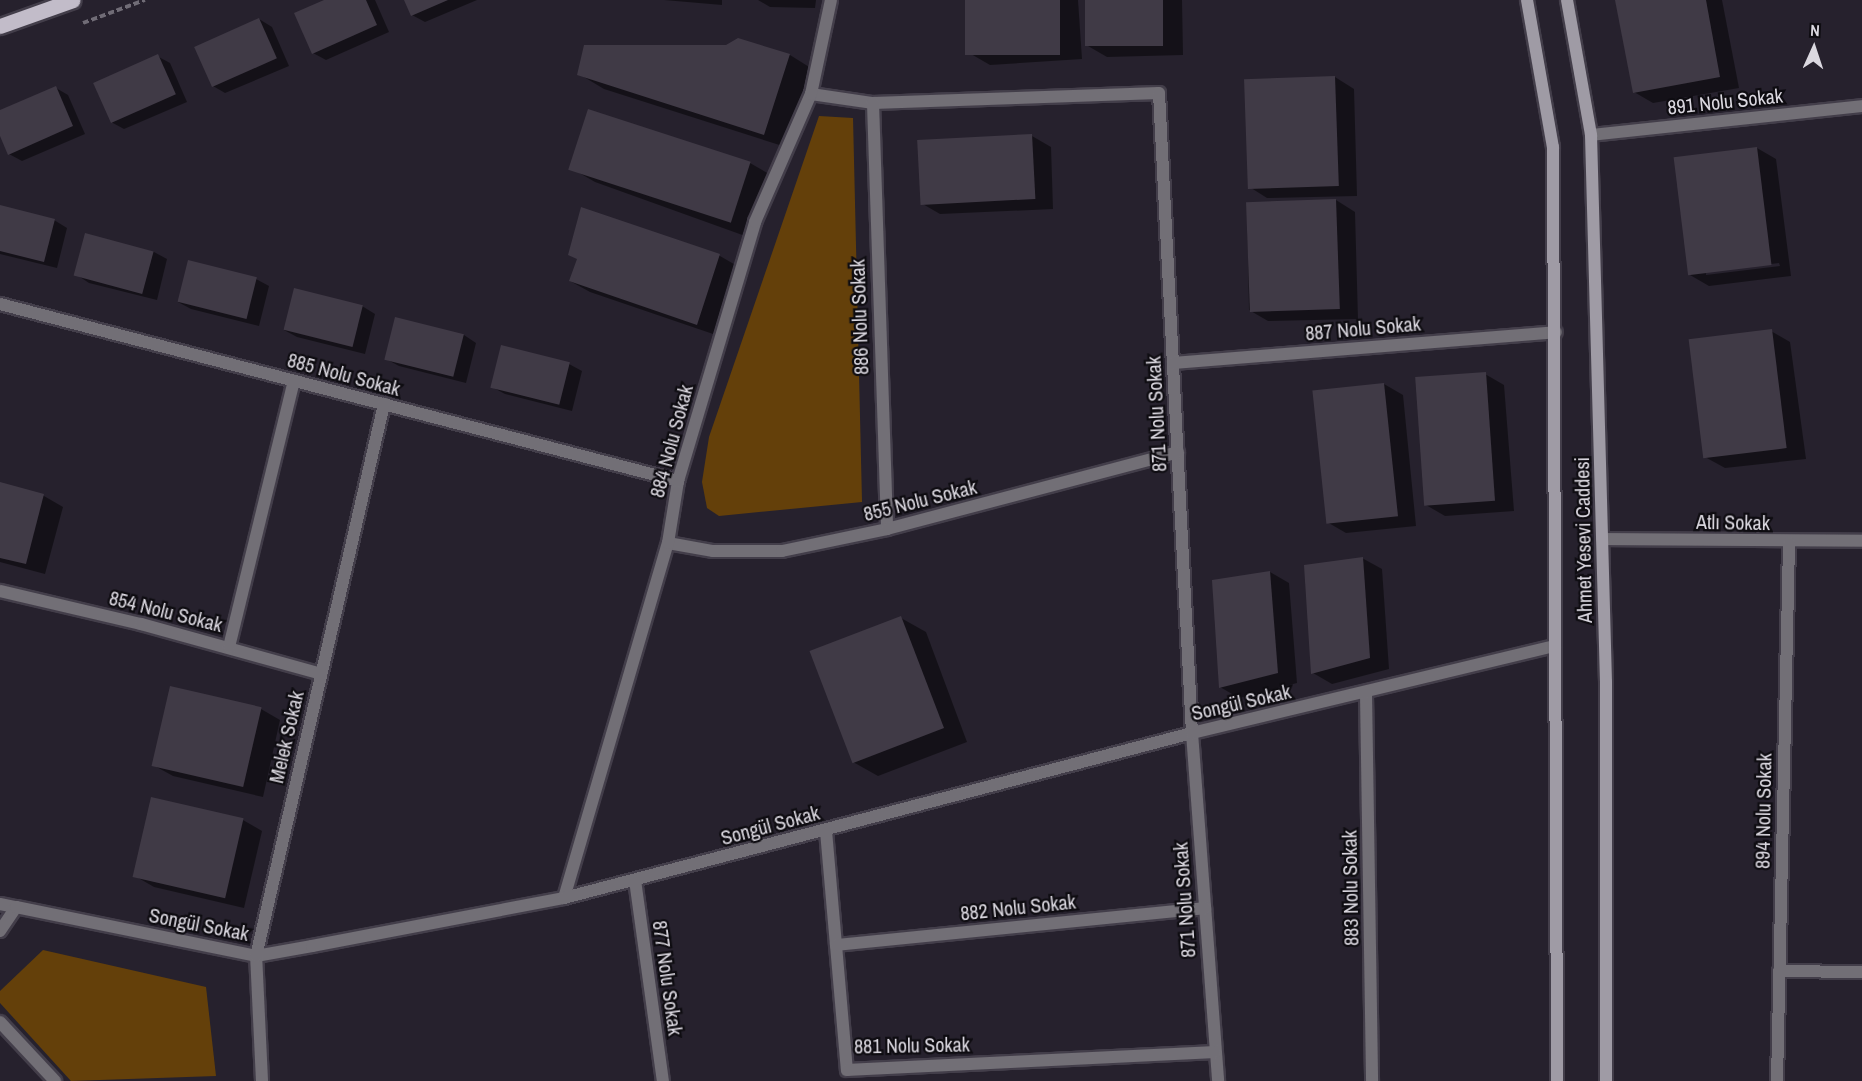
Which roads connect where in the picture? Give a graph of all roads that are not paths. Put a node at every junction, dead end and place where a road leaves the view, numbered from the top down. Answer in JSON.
{"nodes":[{"id":1,"x":73,"y":0,"type":"edge"},
{"id":2,"x":831,"y":0,"type":"edge"},
{"id":3,"x":1527,"y":0,"type":"edge"},
{"id":4,"x":1567,"y":0,"type":"edge"},
{"id":5,"x":0,"y":26,"type":"edge"},
{"id":6,"x":811,"y":94,"type":"junction"},
{"id":7,"x":873,"y":103,"type":"junction"},
{"id":8,"x":1862,"y":106,"type":"edge"},
{"id":9,"x":1591,"y":135,"type":"junction"},
{"id":10,"x":0,"y":304,"type":"edge"},
{"id":11,"x":1556,"y":332,"type":"junction"},
{"id":12,"x":1173,"y":363,"type":"junction"},
{"id":13,"x":294,"y":381,"type":"junction"},
{"id":14,"x":384,"y":404,"type":"junction"},
{"id":15,"x":1178,"y":453,"type":"junction"},
{"id":16,"x":678,"y":481,"type":"junction"},
{"id":17,"x":887,"y":529,"type":"junction"},
{"id":18,"x":1602,"y":540,"type":"junction"},
{"id":19,"x":1862,"y":541,"type":"edge"},
{"id":20,"x":668,"y":543,"type":"junction"},
{"id":21,"x":1789,"y":543,"type":"junction"},
{"id":22,"x":0,"y":591,"type":"edge"},
{"id":23,"x":1555,"y":646,"type":"junction"},
{"id":24,"x":229,"y":647,"type":"junction"},
{"id":25,"x":321,"y":674,"type":"junction"},
{"id":26,"x":1366,"y":694,"type":"junction"},
{"id":27,"x":1192,"y":734,"type":"junction"},
{"id":28,"x":825,"y":831,"type":"junction"},
{"id":29,"x":635,"y":880,"type":"junction"},
{"id":30,"x":564,"y":898,"type":"junction"},
{"id":31,"x":0,"y":904,"type":"edge"},
{"id":32,"x":16,"y":907,"type":"junction"},
{"id":33,"x":1205,"y":908,"type":"junction"},
{"id":34,"x":0,"y":931,"type":"edge"},
{"id":35,"x":836,"y":945,"type":"junction"},
{"id":36,"x":256,"y":956,"type":"junction"},
{"id":37,"x":1779,"y":971,"type":"junction"},
{"id":38,"x":1862,"y":972,"type":"edge"},
{"id":39,"x":0,"y":1022,"type":"edge"},
{"id":40,"x":1215,"y":1052,"type":"junction"},
{"id":41,"x":847,"y":1076,"type":"edge"},
{"id":42,"x":55,"y":1081,"type":"edge"},
{"id":43,"x":262,"y":1081,"type":"edge"},
{"id":44,"x":663,"y":1081,"type":"edge"},
{"id":45,"x":1218,"y":1081,"type":"edge"},
{"id":46,"x":1372,"y":1081,"type":"edge"},
{"id":47,"x":1557,"y":1081,"type":"edge"},
{"id":48,"x":1606,"y":1081,"type":"edge"},
{"id":49,"x":1777,"y":1081,"type":"edge"}],
"edges":[{"from":1,"to":5,"type":"main road"},
{"from":2,"to":6,"type":"street","name":"884 Nolu Sokak"},
{"from":3,"to":11,"type":"main road","name":"Ahmet Yesevi Caddesi"},
{"from":4,"to":9,"type":"main road","name":"Ahmet Yesevi Caddesi"},
{"from":6,"to":7,"type":"street","name":"871 Nolu Sokak"},
{"from":6,"to":16,"type":"street","name":"884 Nolu Sokak"},
{"from":7,"to":12,"type":"street","name":"871 Nolu Sokak"},
{"from":7,"to":17,"type":"street","name":"886 Nolu Sokak"},
{"from":8,"to":9,"type":"street","name":"891 Nolu Sokak"},
{"from":9,"to":18,"type":"main road","name":"Ahmet Yesevi Caddesi"},
{"from":10,"to":13,"type":"street","name":"885 Nolu Sokak"},
{"from":11,"to":12,"type":"street","name":"887 Nolu Sokak"},
{"from":11,"to":23,"type":"main road","name":"Ahmet Yesevi Caddesi"},
{"from":12,"to":15,"type":"street","name":"871 Nolu Sokak"},
{"from":13,"to":14,"type":"street","name":"885 Nolu Sokak"},
{"from":13,"to":24,"type":"street"},
{"from":14,"to":16,"type":"street","name":"885 Nolu Sokak"},
{"from":14,"to":25,"type":"street","name":"Melek Sokak"},
{"from":15,"to":17,"type":"street","name":"855 Nolu Sokak"},
{"from":15,"to":27,"type":"street","name":"871 Nolu Sokak"},
{"from":16,"to":20,"type":"street","name":"884 Nolu Sokak"},
{"from":17,"to":20,"type":"street","name":"855 Nolu Sokak"},
{"from":18,"to":21,"type":"street","name":"Atlı Sokak"},
{"from":18,"to":48,"type":"main road","name":"Ahmet Yesevi Caddesi"},
{"from":19,"to":21,"type":"street","name":"Atlı Sokak"},
{"from":20,"to":30,"type":"street","name":"884 Nolu Sokak"},
{"from":21,"to":37,"type":"street","name":"894 Nolu Sokak"},
{"from":22,"to":24,"type":"street","name":"854 Nolu Sokak"},
{"from":23,"to":26,"type":"street","name":"Songül Sokak"},
{"from":23,"to":47,"type":"main road","name":"Ahmet Yesevi Caddesi"},
{"from":24,"to":25,"type":"street","name":"854 Nolu Sokak"},
{"from":25,"to":36,"type":"street","name":"Melek Sokak"},
{"from":26,"to":27,"type":"street","name":"Songül Sokak"},
{"from":26,"to":46,"type":"street","name":"883 Nolu Sokak"},
{"from":27,"to":28,"type":"street","name":"Songül Sokak"},
{"from":27,"to":33,"type":"street","name":"871 Nolu Sokak"},
{"from":28,"to":29,"type":"street","name":"Songül Sokak"},
{"from":28,"to":35,"type":"street","name":"881 Nolu Sokak"},
{"from":29,"to":30,"type":"street","name":"Songül Sokak"},
{"from":29,"to":44,"type":"street","name":"877 Nolu Sokak"},
{"from":30,"to":36,"type":"street","name":"Songül Sokak"},
{"from":31,"to":32,"type":"street","name":"Songül Sokak"},
{"from":32,"to":34,"type":"street"},
{"from":32,"to":36,"type":"street","name":"Songül Sokak"},
{"from":33,"to":35,"type":"street","name":"882 Nolu Sokak"},
{"from":33,"to":40,"type":"street","name":"871 Nolu Sokak"},
{"from":35,"to":41,"type":"street","name":"881 Nolu Sokak"},
{"from":36,"to":43,"type":"street","name":"Melek Sokak"},
{"from":37,"to":38,"type":"street"},
{"from":37,"to":49,"type":"street","name":"894 Nolu Sokak"},
{"from":39,"to":42,"type":"street"},
{"from":40,"to":41,"type":"street","name":"881 Nolu Sokak"},
{"from":40,"to":45,"type":"street","name":"871 Nolu Sokak"}]}
